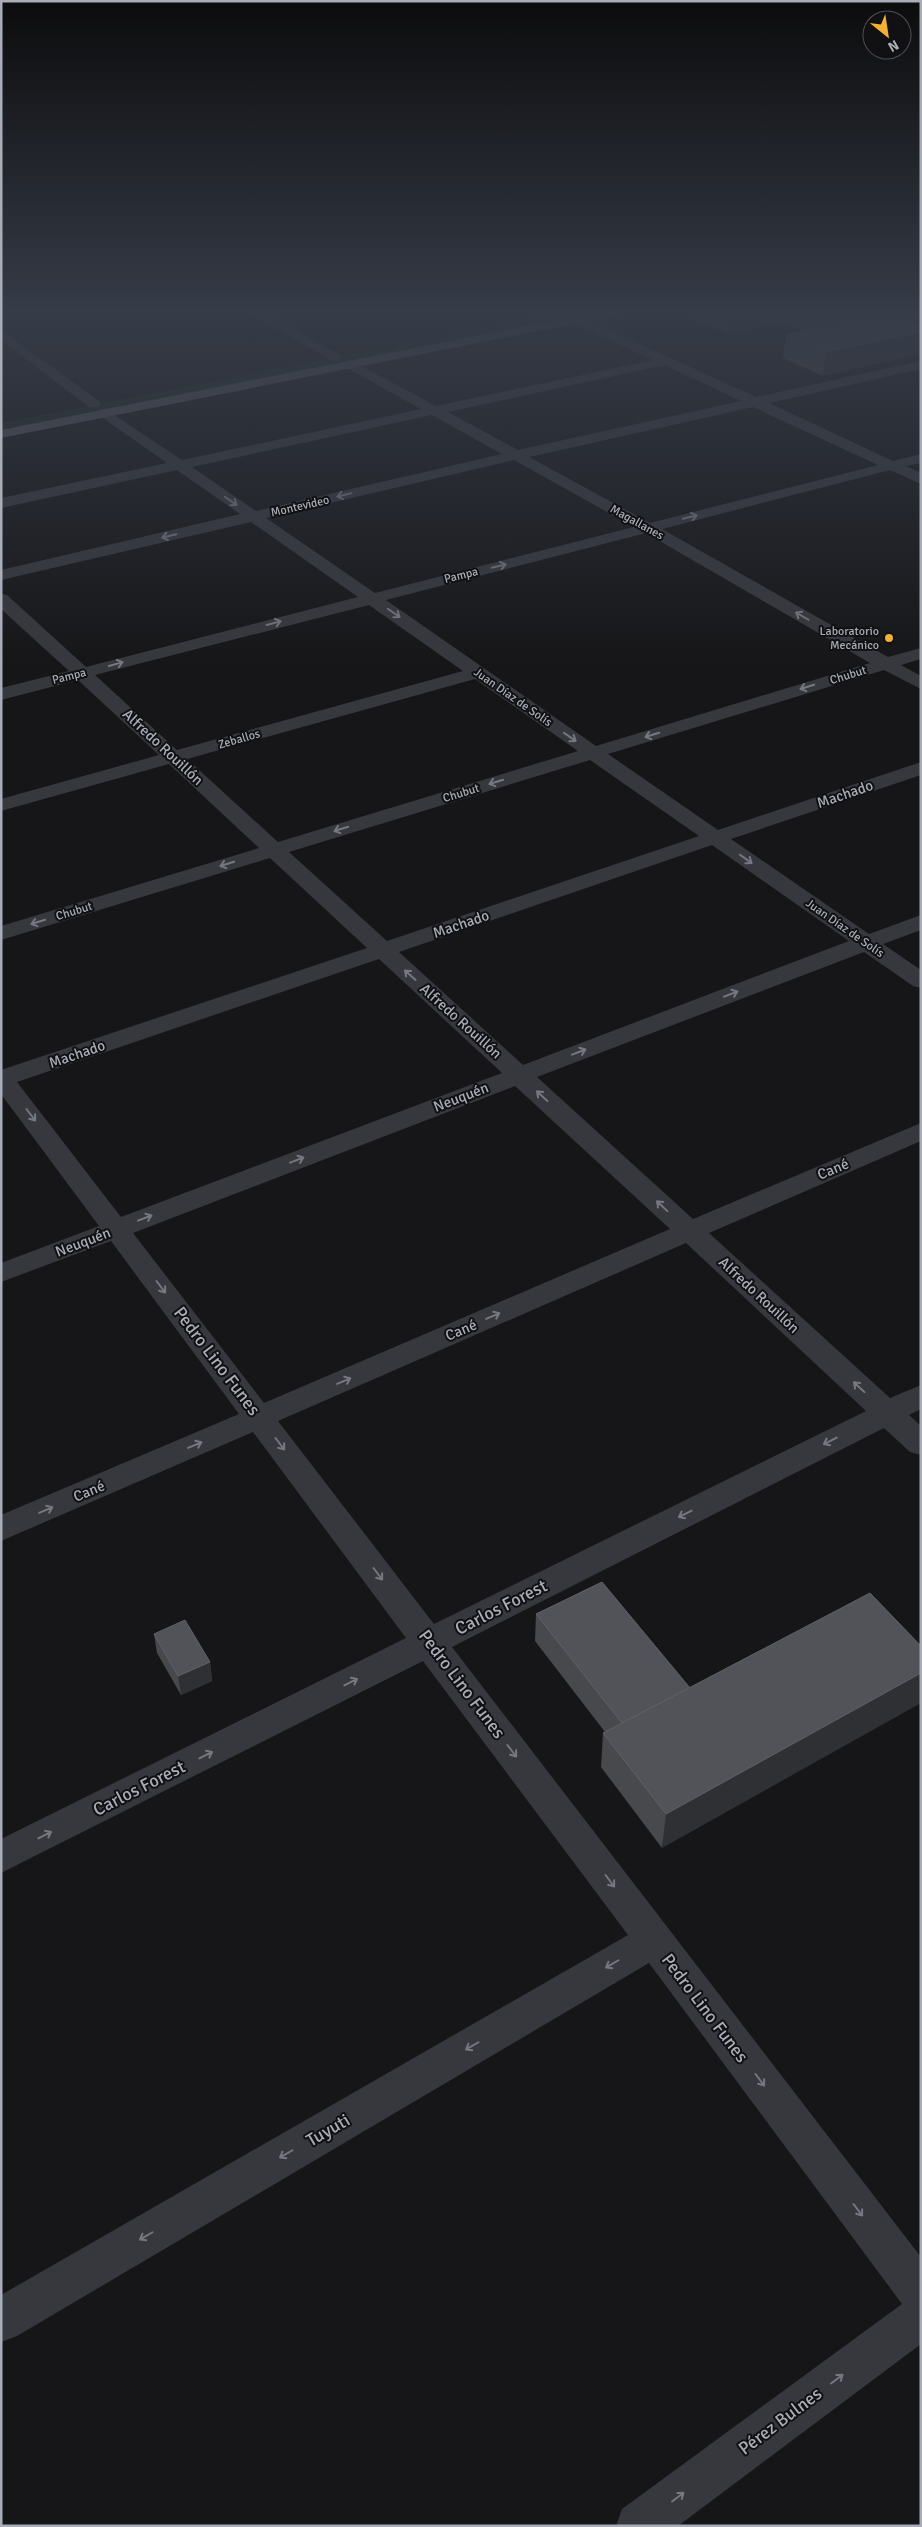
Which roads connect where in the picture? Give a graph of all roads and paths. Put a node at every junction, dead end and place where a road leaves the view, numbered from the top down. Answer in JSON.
{"nodes":[{"id":1,"x":21,"y":429,"type":"edge"},
{"id":2,"x":128,"y":429,"type":"edge"},
{"id":3,"x":349,"y":429,"type":"edge"},
{"id":4,"x":467,"y":429,"type":"edge"},
{"id":5,"x":634,"y":429,"type":"edge"},
{"id":6,"x":813,"y":429,"type":"edge"},
{"id":7,"x":1,"y":434,"type":"edge"},
{"id":8,"x":516,"y":455,"type":"junction"},
{"id":9,"x":921,"y":458,"type":"edge"},
{"id":10,"x":180,"y":465,"type":"junction"},
{"id":11,"x":892,"y":466,"type":"junction"},
{"id":12,"x":921,"y":479,"type":"edge"},
{"id":13,"x":1,"y":503,"type":"edge"},
{"id":14,"x":254,"y":517,"type":"junction"},
{"id":15,"x":648,"y":528,"type":"junction"},
{"id":16,"x":1,"y":574,"type":"edge"},
{"id":17,"x":372,"y":597,"type":"junction"},
{"id":18,"x":1,"y":599,"type":"edge"},
{"id":19,"x":921,"y":653,"type":"edge"},
{"id":20,"x":885,"y":664,"type":"junction"},
{"id":21,"x":478,"y":672,"type":"junction"},
{"id":22,"x":83,"y":673,"type":"junction"},
{"id":23,"x":921,"y":684,"type":"edge"},
{"id":24,"x":1,"y":694,"type":"edge"},
{"id":25,"x":593,"y":753,"type":"junction"},
{"id":26,"x":173,"y":757,"type":"junction"},
{"id":27,"x":921,"y":768,"type":"edge"},
{"id":28,"x":1,"y":806,"type":"edge"},
{"id":29,"x":715,"y":838,"type":"junction"},
{"id":30,"x":274,"y":850,"type":"junction"},
{"id":31,"x":921,"y":922,"type":"edge"},
{"id":32,"x":1,"y":933,"type":"edge"},
{"id":33,"x":866,"y":943,"type":"junction"},
{"id":34,"x":383,"y":950,"type":"junction"},
{"id":35,"x":921,"y":981,"type":"edge"},
{"id":36,"x":519,"y":1075,"type":"junction"},
{"id":37,"x":2,"y":1078,"type":"edge"},
{"id":38,"x":921,"y":1131,"type":"edge"},
{"id":39,"x":117,"y":1229,"type":"junction"},
{"id":40,"x":690,"y":1231,"type":"junction"},
{"id":41,"x":1,"y":1273,"type":"edge"},
{"id":42,"x":921,"y":1396,"type":"edge"},
{"id":43,"x":887,"y":1413,"type":"junction"},
{"id":44,"x":260,"y":1418,"type":"junction"},
{"id":45,"x":921,"y":1444,"type":"edge"},
{"id":46,"x":1,"y":1529,"type":"edge"},
{"id":47,"x":430,"y":1642,"type":"junction"},
{"id":48,"x":1,"y":1857,"type":"edge"},
{"id":49,"x":654,"y":1940,"type":"junction"},
{"id":50,"x":921,"y":2293,"type":"edge"},
{"id":51,"x":921,"y":2317,"type":"edge"},
{"id":52,"x":1,"y":2320,"type":"edge"},
{"id":53,"x":639,"y":2526,"type":"edge"}],
"edges":[{"from":1,"to":7,"type":"main road"},
{"from":2,"to":10,"type":"street","name":"Juan Díaz de Solís"},
{"from":3,"to":10,"type":"street"},
{"from":4,"to":8,"type":"street","name":"Magallanes"},
{"from":5,"to":8,"type":"street","name":"Montevideo"},
{"from":6,"to":11,"type":"street"},
{"from":8,"to":14,"type":"street","name":"Montevideo","one_way":true},
{"from":8,"to":15,"type":"street","name":"Magallanes"},
{"from":9,"to":11,"type":"street","name":"Pampa"},
{"from":10,"to":13,"type":"street"},
{"from":10,"to":14,"type":"street","name":"Juan Díaz de Solís","one_way":true},
{"from":11,"to":12,"type":"street"},
{"from":15,"to":11,"type":"street","name":"Pampa","one_way":true},
{"from":14,"to":16,"type":"street","name":"Montevideo","one_way":true},
{"from":14,"to":17,"type":"street","name":"Juan Díaz de Solís"},
{"from":17,"to":15,"type":"street","name":"Pampa","one_way":true},
{"from":20,"to":15,"type":"street","name":"Magallanes","one_way":true},
{"from":17,"to":21,"type":"street","name":"Juan Díaz de Solís","one_way":true},
{"from":22,"to":17,"type":"street","name":"Pampa","one_way":true},
{"from":18,"to":22,"type":"street","name":"Alfredo Rouillón"},
{"from":19,"to":20,"type":"street","name":"Chubut"},
{"from":20,"to":23,"type":"street","name":"Magallanes"},
{"from":20,"to":25,"type":"street","name":"Chubut","one_way":true},
{"from":21,"to":25,"type":"street","name":"Juan Díaz de Solís","one_way":true},
{"from":21,"to":26,"type":"street","name":"Zeballos"},
{"from":22,"to":24,"type":"street","name":"Pampa"},
{"from":22,"to":26,"type":"street","name":"Alfredo Rouillón"},
{"from":25,"to":29,"type":"street","name":"Juan Díaz de Solís"},
{"from":25,"to":30,"type":"street","name":"Chubut","one_way":true},
{"from":26,"to":28,"type":"street","name":"Zeballos"},
{"from":26,"to":30,"type":"street","name":"Alfredo Rouillón"},
{"from":27,"to":29,"type":"street","name":"Machado"},
{"from":29,"to":33,"type":"street","name":"Juan Díaz de Solís","one_way":true},
{"from":29,"to":34,"type":"street","name":"Machado"},
{"from":30,"to":32,"type":"street","name":"Chubut","one_way":true},
{"from":30,"to":34,"type":"street","name":"Alfredo Rouillón"},
{"from":31,"to":33,"type":"street","name":"Neuquén"},
{"from":33,"to":35,"type":"street","name":"Juan Díaz de Solís"},
{"from":36,"to":33,"type":"street","name":"Neuquén","one_way":true},
{"from":36,"to":34,"type":"street","name":"Alfredo Rouillón","one_way":true},
{"from":34,"to":37,"type":"street","name":"Machado"},
{"from":39,"to":36,"type":"street","name":"Neuquén","one_way":true},
{"from":40,"to":36,"type":"street","name":"Alfredo Rouillón","one_way":true},
{"from":37,"to":39,"type":"street","name":"Pedro Lino Funes","one_way":true},
{"from":38,"to":40,"type":"street","name":"Cané"},
{"from":39,"to":41,"type":"street","name":"Neuquén"},
{"from":39,"to":44,"type":"street","name":"Pedro Lino Funes","one_way":true},
{"from":43,"to":40,"type":"street","name":"Alfredo Rouillón","one_way":true},
{"from":44,"to":40,"type":"street","name":"Cané","one_way":true},
{"from":42,"to":43,"type":"street","name":"Carlos Forest"},
{"from":43,"to":45,"type":"street","name":"Alfredo Rouillón"},
{"from":43,"to":47,"type":"street","name":"Carlos Forest","one_way":true},
{"from":46,"to":44,"type":"street","name":"Cané","one_way":true},
{"from":44,"to":47,"type":"street","name":"Pedro Lino Funes","one_way":true},
{"from":48,"to":47,"type":"street","name":"Carlos Forest","one_way":true},
{"from":47,"to":49,"type":"street","name":"Pedro Lino Funes","one_way":true},
{"from":49,"to":50,"type":"street","name":"Pedro Lino Funes","one_way":true},
{"from":49,"to":52,"type":"street","name":"Tuyuti","one_way":true},
{"from":53,"to":51,"type":"street","name":"Pérez Bulnes","one_way":true}]}
